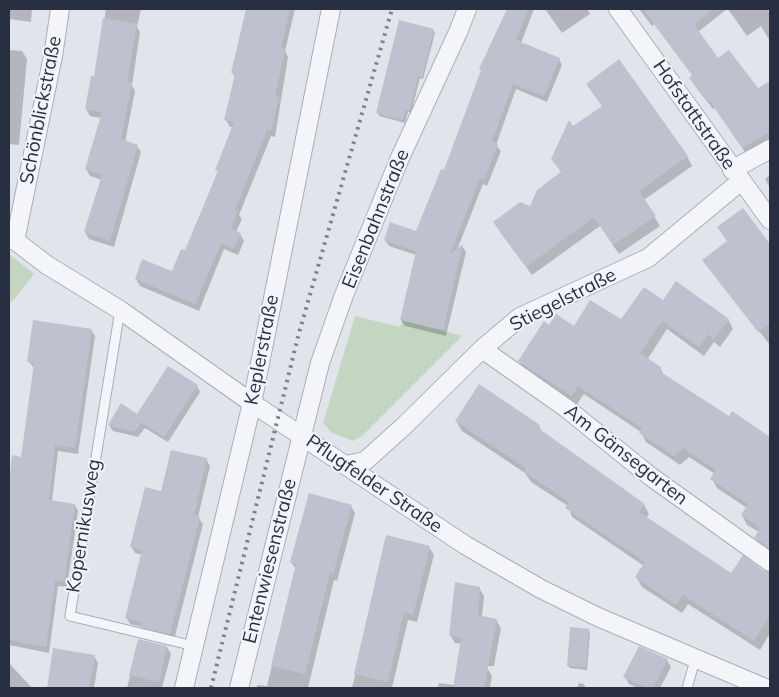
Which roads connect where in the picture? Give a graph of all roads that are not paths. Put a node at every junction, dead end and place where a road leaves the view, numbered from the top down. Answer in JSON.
{"nodes":[{"id":1,"x":60,"y":9,"type":"edge"},
{"id":2,"x":331,"y":9,"type":"edge"},
{"id":3,"x":467,"y":9,"type":"edge"},
{"id":4,"x":618,"y":9,"type":"edge"},
{"id":5,"x":770,"y":149,"type":"edge"},
{"id":6,"x":737,"y":175,"type":"junction"},
{"id":7,"x":770,"y":220,"type":"edge"},
{"id":8,"x":12,"y":238,"type":"edge"},
{"id":9,"x":120,"y":310,"type":"junction"},
{"id":10,"x":482,"y":349,"type":"junction"},
{"id":11,"x":252,"y":403,"type":"junction"},
{"id":12,"x":301,"y":435,"type":"junction"},
{"id":13,"x":346,"y":465,"type":"junction"},
{"id":14,"x":770,"y":562,"type":"edge"},
{"id":15,"x":194,"y":646,"type":"junction"},
{"id":16,"x":696,"y":657,"type":"junction"},
{"id":17,"x":184,"y":688,"type":"edge"},
{"id":18,"x":239,"y":688,"type":"edge"},
{"id":19,"x":687,"y":688,"type":"edge"},
{"id":20,"x":766,"y":688,"type":"edge"}],
"edges":[{"from":1,"to":8,"type":"street","name":"Schönblickstraße"},
{"from":2,"to":11,"type":"street","name":"Keplerstraße"},
{"from":3,"to":12,"type":"street","name":"Eisenbahnstraße"},
{"from":4,"to":6,"type":"street","name":"Hofstattstraße"},
{"from":5,"to":6,"type":"street","name":"Stiegelstraße"},
{"from":6,"to":7,"type":"street","name":"Hofstattstraße"},
{"from":6,"to":10,"type":"street","name":"Stiegelstraße"},
{"from":8,"to":9,"type":"street","name":"Pflugfelder Straße"},
{"from":9,"to":11,"type":"street","name":"Pflugfelder Straße"},
{"from":9,"to":15,"type":"lane","name":"Kopernikusweg"},
{"from":10,"to":13,"type":"street","name":"Stiegelstraße"},
{"from":10,"to":14,"type":"street","name":"Am Gänsegarten"},
{"from":11,"to":12,"type":"street","name":"Pflugfelder Straße"},
{"from":11,"to":15,"type":"street","name":"Keplerstraße"},
{"from":12,"to":13,"type":"street","name":"Pflugfelder Straße"},
{"from":12,"to":18,"type":"street","name":"Entenwiesenstraße"},
{"from":13,"to":16,"type":"street","name":"Pflugfelder Straße"},
{"from":15,"to":17,"type":"street","name":"Keplerstraße"},
{"from":16,"to":19,"type":"lane"},
{"from":16,"to":20,"type":"street","name":"Pflugfelder Straße"}]}
